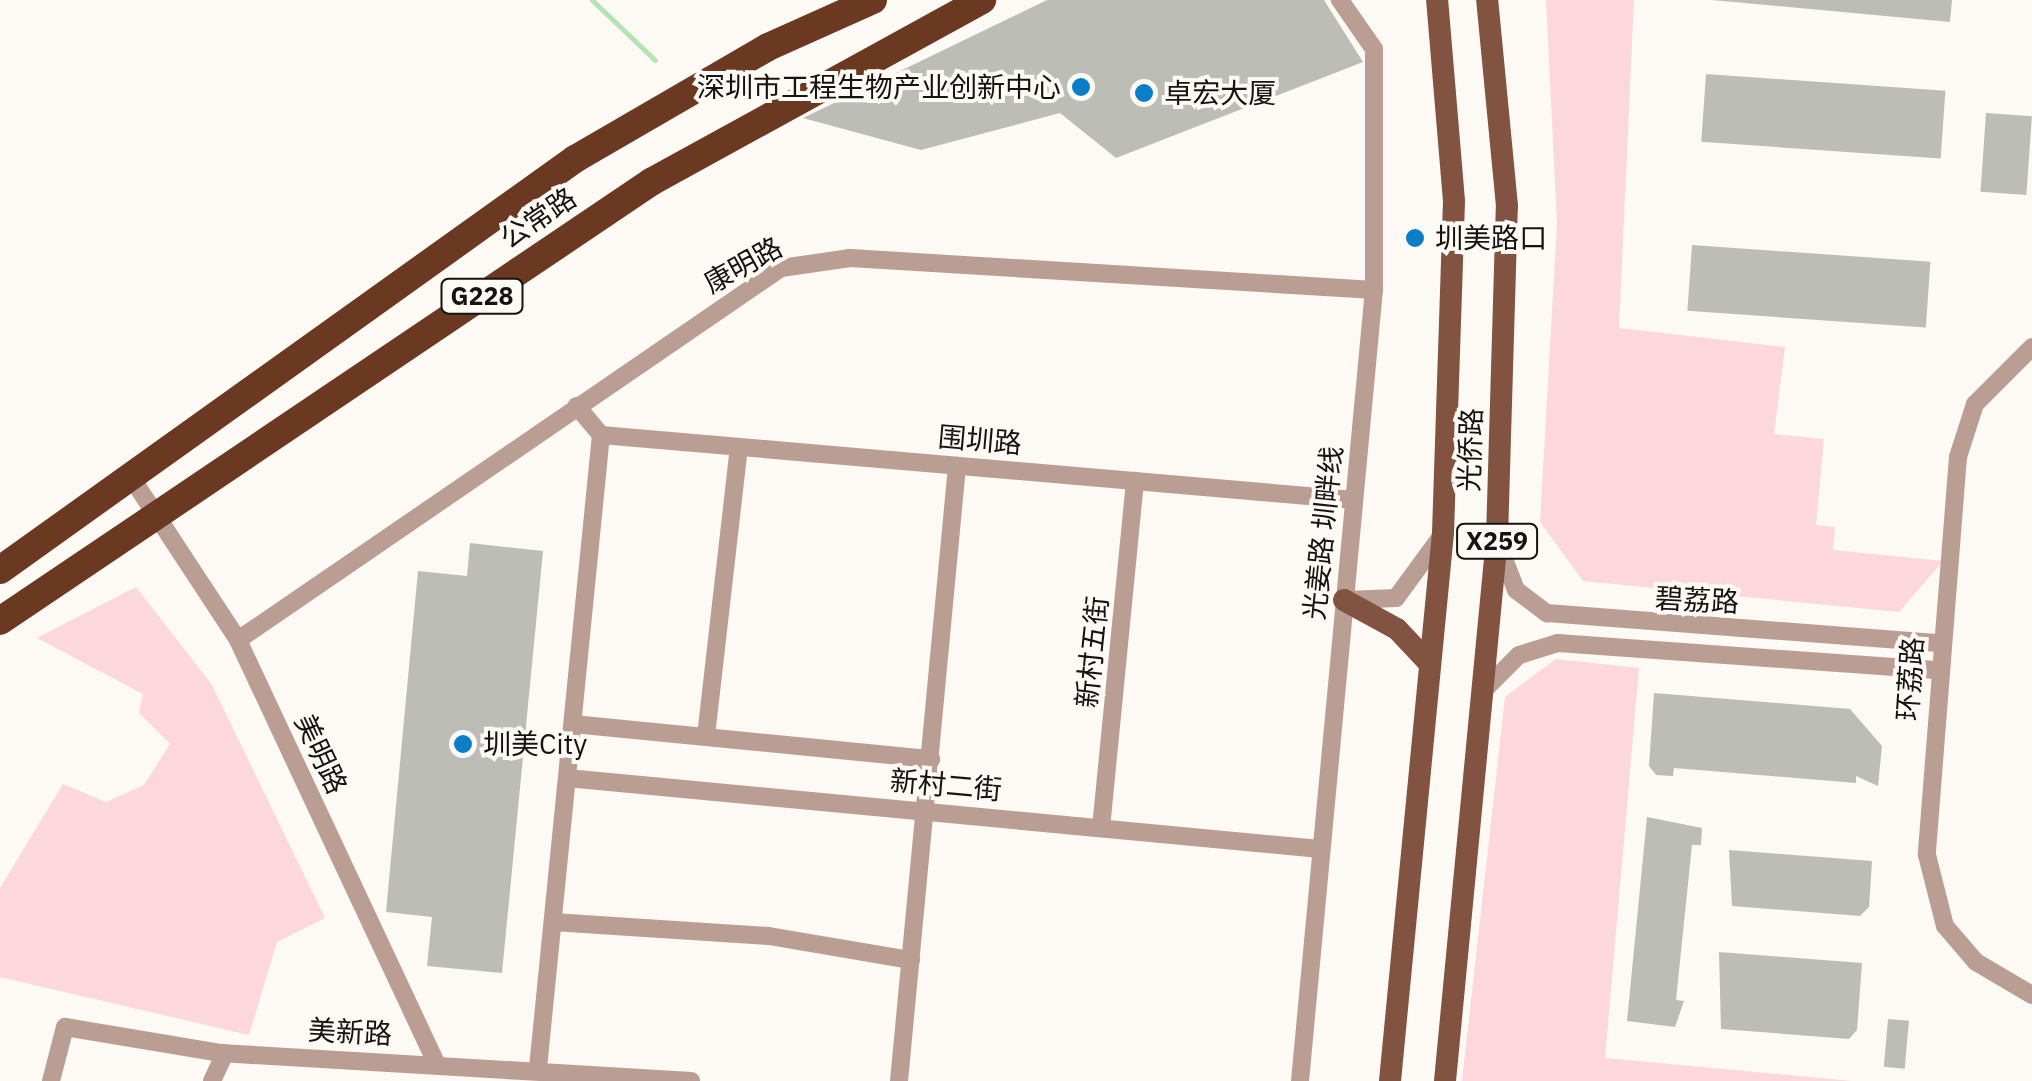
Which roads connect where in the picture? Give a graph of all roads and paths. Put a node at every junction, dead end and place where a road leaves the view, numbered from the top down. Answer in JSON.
{"nodes":[{"id":1,"x":873,"y":0,"type":"edge"},
{"id":2,"x":982,"y":0,"type":"edge"},
{"id":3,"x":1340,"y":0,"type":"edge"},
{"id":4,"x":1437,"y":0,"type":"edge"},
{"id":5,"x":1487,"y":0,"type":"edge"},
{"id":6,"x":1374,"y":290,"type":"junction"},
{"id":7,"x":2032,"y":347,"type":"edge"},
{"id":8,"x":577,"y":406,"type":"junction"},
{"id":9,"x":601,"y":436,"type":"junction"},
{"id":10,"x":738,"y":447,"type":"junction"},
{"id":11,"x":957,"y":466,"type":"junction"},
{"id":12,"x":133,"y":480,"type":"junction"},
{"id":13,"x":1134,"y":481,"type":"junction"},
{"id":14,"x":1354,"y":500,"type":"junction"},
{"id":15,"x":156,"y":516,"type":"junction"},
{"id":16,"x":1443,"y":533,"type":"junction"},
{"id":17,"x":1498,"y":538,"type":"junction"},
{"id":18,"x":0,"y":570,"type":"edge"},
{"id":19,"x":1344,"y":600,"type":"junction"},
{"id":20,"x":0,"y":622,"type":"edge"},
{"id":21,"x":238,"y":640,"type":"junction"},
{"id":22,"x":1939,"y":642,"type":"junction"},
{"id":23,"x":1430,"y":664,"type":"junction"},
{"id":24,"x":1936,"y":670,"type":"junction"},
{"id":25,"x":1483,"y":691,"type":"junction"},
{"id":26,"x":573,"y":724,"type":"junction"},
{"id":27,"x":706,"y":736,"type":"junction"},
{"id":28,"x":931,"y":760,"type":"junction"},
{"id":29,"x":567,"y":778,"type":"junction"},
{"id":30,"x":925,"y":811,"type":"junction"},
{"id":31,"x":1100,"y":828,"type":"junction"},
{"id":32,"x":1320,"y":848,"type":"junction"},
{"id":33,"x":553,"y":922,"type":"junction"},
{"id":34,"x":911,"y":960,"type":"junction"},
{"id":35,"x":2032,"y":995,"type":"edge"},
{"id":36,"x":225,"y":1053,"type":"junction"},
{"id":37,"x":436,"y":1064,"type":"junction"},
{"id":38,"x":538,"y":1068,"type":"junction"},
{"id":39,"x":51,"y":1081,"type":"edge"},
{"id":40,"x":212,"y":1081,"type":"edge"},
{"id":41,"x":691,"y":1081,"type":"edge"},
{"id":42,"x":899,"y":1081,"type":"edge"},
{"id":43,"x":1300,"y":1081,"type":"edge"},
{"id":44,"x":1390,"y":1081,"type":"edge"},
{"id":45,"x":1445,"y":1081,"type":"edge"}],
"edges":[{"from":1,"to":12,"type":"highway","name":"公常路","number":"G228"},
{"from":2,"to":15,"type":"highway","name":"公常路","number":"G228"},
{"from":3,"to":6,"type":"street","name":"光姜路 圳畔线"},
{"from":4,"to":16,"type":"main road","name":"光侨路","number":"X259"},
{"from":5,"to":17,"type":"main road","name":"光侨路","number":"X259"},
{"from":6,"to":8,"type":"street","name":"康明路"},
{"from":6,"to":14,"type":"street","name":"光姜路 圳畔线"},
{"from":7,"to":22,"type":"street","name":"环荔路"},
{"from":8,"to":9,"type":"street"},
{"from":8,"to":21,"type":"street","name":"康明路"},
{"from":9,"to":10,"type":"street","name":"围圳路"},
{"from":9,"to":26,"type":"street"},
{"from":10,"to":11,"type":"street","name":"围圳路"},
{"from":10,"to":27,"type":"street"},
{"from":11,"to":13,"type":"street","name":"围圳路"},
{"from":11,"to":28,"type":"street"},
{"from":12,"to":15,"type":"street","name":"美明路"},
{"from":12,"to":18,"type":"highway","name":"公常路","number":"G228"},
{"from":13,"to":14,"type":"street","name":"围圳路"},
{"from":13,"to":31,"type":"street","name":"新村五街"},
{"from":14,"to":19,"type":"street","name":"光姜路 圳畔线"},
{"from":15,"to":20,"type":"highway","name":"公常路","number":"G228"},
{"from":15,"to":21,"type":"street","name":"美明路"},
{"from":16,"to":19,"type":"street"},
{"from":16,"to":23,"type":"main road","name":"光侨路","number":"X259"},
{"from":17,"to":22,"type":"street","name":"碧荔路"},
{"from":17,"to":25,"type":"main road","name":"光侨路","number":"X259"},
{"from":19,"to":23,"type":"main road"},
{"from":19,"to":32,"type":"street","name":"光姜路 圳畔线"},
{"from":21,"to":37,"type":"street","name":"美明路"},
{"from":22,"to":24,"type":"street","name":"环荔路"},
{"from":23,"to":44,"type":"main road","name":"光侨路","number":"X259"},
{"from":24,"to":25,"type":"street","name":"碧荔路"},
{"from":24,"to":35,"type":"street","name":"环荔路"},
{"from":25,"to":45,"type":"main road","name":"光侨路","number":"X259"},
{"from":26,"to":27,"type":"street"},
{"from":26,"to":29,"type":"street"},
{"from":27,"to":28,"type":"street"},
{"from":28,"to":30,"type":"street"},
{"from":29,"to":30,"type":"street","name":"新村二街"},
{"from":29,"to":33,"type":"street"},
{"from":30,"to":31,"type":"street","name":"新村二街"},
{"from":30,"to":34,"type":"street"},
{"from":31,"to":32,"type":"street","name":"新村二街"},
{"from":32,"to":43,"type":"street","name":"光姜路 圳畔线"},
{"from":33,"to":34,"type":"street"},
{"from":33,"to":38,"type":"street"},
{"from":34,"to":42,"type":"street"},
{"from":36,"to":37,"type":"street","name":"美新路"},
{"from":36,"to":39,"type":"street","name":"美新路"},
{"from":36,"to":40,"type":"street"},
{"from":37,"to":38,"type":"street","name":"美新路"},
{"from":38,"to":41,"type":"street","name":"美新路"}]}
